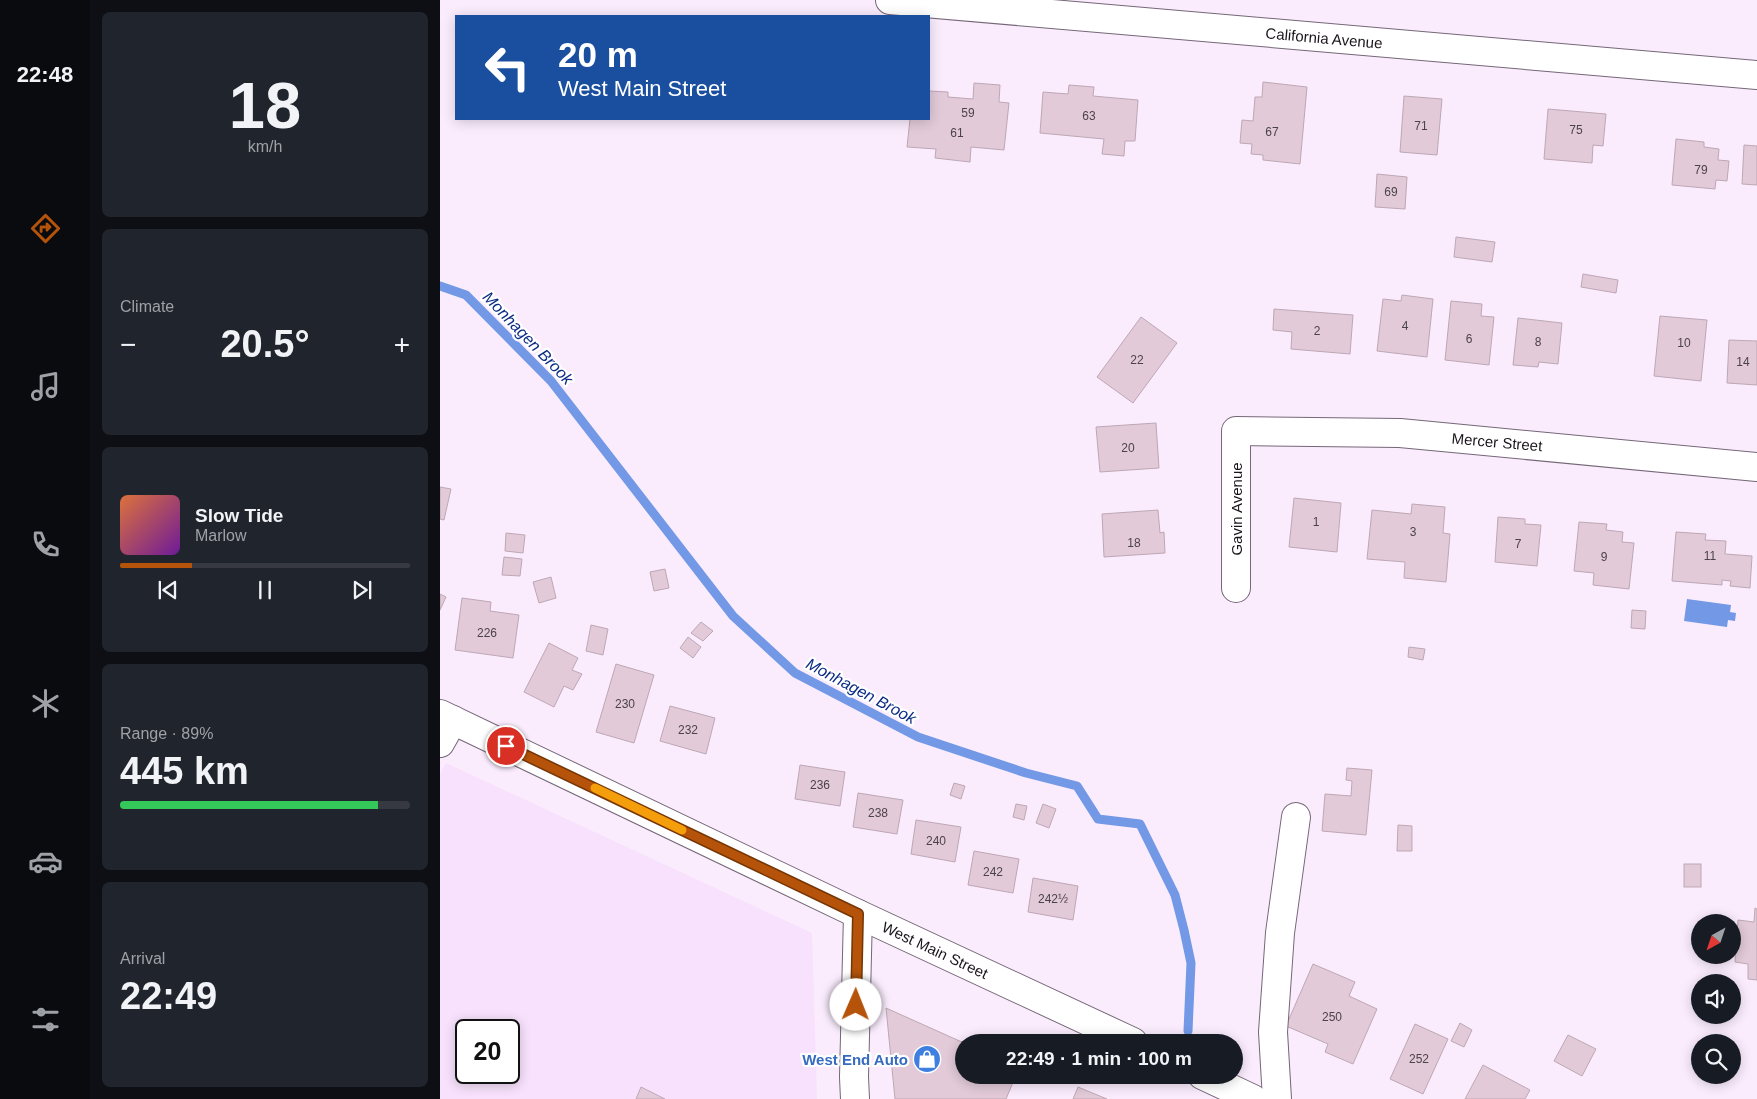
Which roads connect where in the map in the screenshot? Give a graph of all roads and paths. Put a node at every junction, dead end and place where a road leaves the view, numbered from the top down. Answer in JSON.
{"nodes":[{"id":1,"x":890,"y":0,"type":"edge"},
{"id":2,"x":1757,"y":75,"type":"edge"},
{"id":3,"x":1236,"y":431,"type":"joint"},
{"id":4,"x":1757,"y":466,"type":"edge"},
{"id":5,"x":1236,"y":588,"type":"dead end"},
{"id":6,"x":444,"y":726,"type":"edge"},
{"id":7,"x":1296,"y":817,"type":"dead end"},
{"id":8,"x":858,"y":914,"type":"junction"},
{"id":9,"x":1116,"y":1034,"type":"edge"},
{"id":10,"x":1222,"y":1084,"type":"edge"},
{"id":11,"x":855,"y":1099,"type":"edge"},
{"id":12,"x":1254,"y":1099,"type":"edge"},
{"id":13,"x":1277,"y":1099,"type":"edge"}],
"edges":[{"from":1,"to":2,"type":"street","name":"California Avenue"},
{"from":3,"to":4,"type":"street","name":"Mercer Street"},
{"from":3,"to":5,"type":"street","name":"Gavin Avenue"},
{"from":6,"to":8,"type":"street","name":"West Main Street"},
{"from":7,"to":13,"type":"street"},
{"from":8,"to":9,"type":"street","name":"West Main Street"},
{"from":8,"to":11,"type":"street"},
{"from":10,"to":12,"type":"street"}]}
